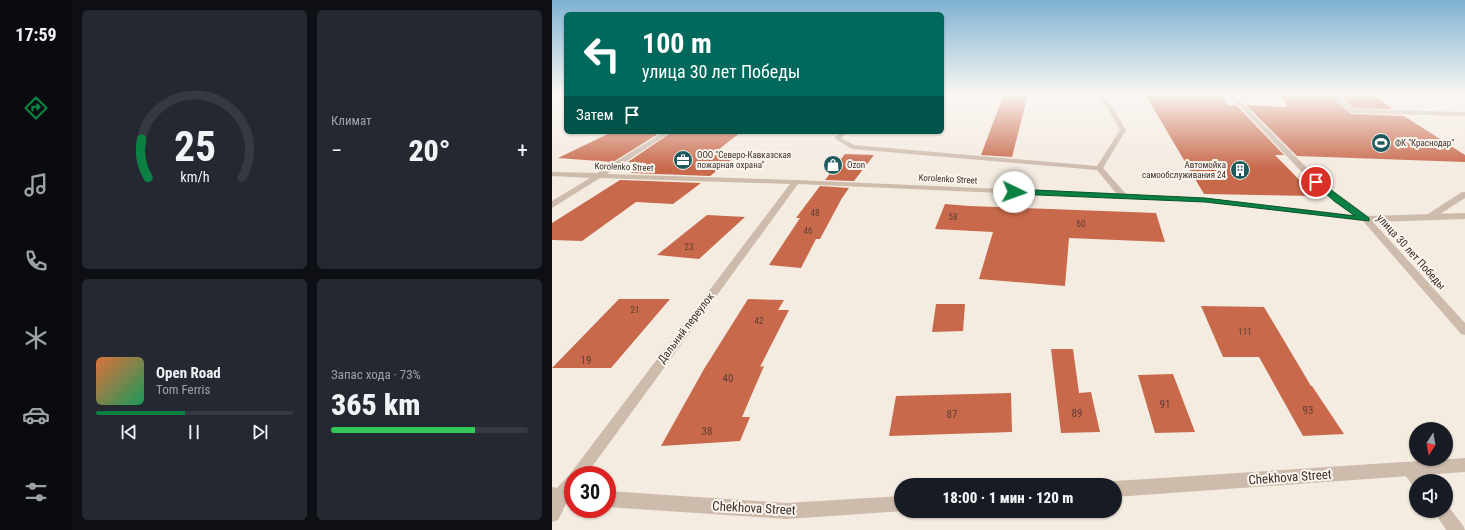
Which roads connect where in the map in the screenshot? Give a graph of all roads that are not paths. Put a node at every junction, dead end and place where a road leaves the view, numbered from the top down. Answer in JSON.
{"nodes":[{"id":1,"x":1116,"y":119,"type":"edge"},
{"id":2,"x":1254,"y":119,"type":"edge"},
{"id":3,"x":665,"y":134,"type":"edge"},
{"id":4,"x":843,"y":134,"type":"edge"},
{"id":5,"x":1099,"y":168,"type":"junction"},
{"id":6,"x":552,"y":174,"type":"edge"},
{"id":7,"x":596,"y":176,"type":"junction"},
{"id":8,"x":796,"y":182,"type":"junction"},
{"id":9,"x":1465,"y":194,"type":"edge"},
{"id":10,"x":1122,"y":196,"type":"junction"},
{"id":11,"x":552,"y":205,"type":"edge"},
{"id":12,"x":1431,"y":216,"type":"junction"},
{"id":13,"x":1465,"y":216,"type":"edge"},
{"id":14,"x":1366,"y":219,"type":"junction"},
{"id":15,"x":1465,"y":331,"type":"edge"},
{"id":16,"x":1465,"y":465,"type":"edge"},
{"id":17,"x":584,"y":466,"type":"edge"},
{"id":18,"x":1419,"y":474,"type":"edge"},
{"id":19,"x":1409,"y":475,"type":"edge"},
{"id":20,"x":1122,"y":489,"type":"edge"},
{"id":21,"x":562,"y":496,"type":"edge"},
{"id":22,"x":616,"y":500,"type":"edge"},
{"id":23,"x":894,"y":504,"type":"edge"},
{"id":24,"x":552,"y":514,"type":"edge"},
{"id":25,"x":1447,"y":518,"type":"edge"},
{"id":26,"x":1456,"y":530,"type":"edge"}],
"edges":[{"from":1,"to":5,"type":"street"},
{"from":2,"to":14,"type":"street","name":"улица 30 лет Победы"},
{"from":3,"to":7,"type":"street"},
{"from":4,"to":5,"type":"street"},
{"from":5,"to":10,"type":"street"},
{"from":6,"to":7,"type":"street","name":"Korolenko Street"},
{"from":7,"to":8,"type":"street","name":"Korolenko Street"},
{"from":7,"to":11,"type":"street"},
{"from":8,"to":10,"type":"street","name":"Korolenko Street"},
{"from":8,"to":17,"type":"street","name":"Дальний переулок"},
{"from":9,"to":12,"type":"street"},
{"from":10,"to":14,"type":"street","name":"Korolenko Street"},
{"from":12,"to":13,"type":"street","name":"Korolenko Street"},
{"from":12,"to":14,"type":"street","name":"Korolenko Street"},
{"from":14,"to":15,"type":"street","name":"улица 30 лет Победы"},
{"from":16,"to":18,"type":"street","name":"Chekhova Street"},
{"from":19,"to":20,"type":"street","name":"Chekhova Street"},
{"from":21,"to":24,"type":"street"},
{"from":22,"to":23,"type":"street","name":"Chekhova Street"},
{"from":25,"to":26,"type":"street"}]}
